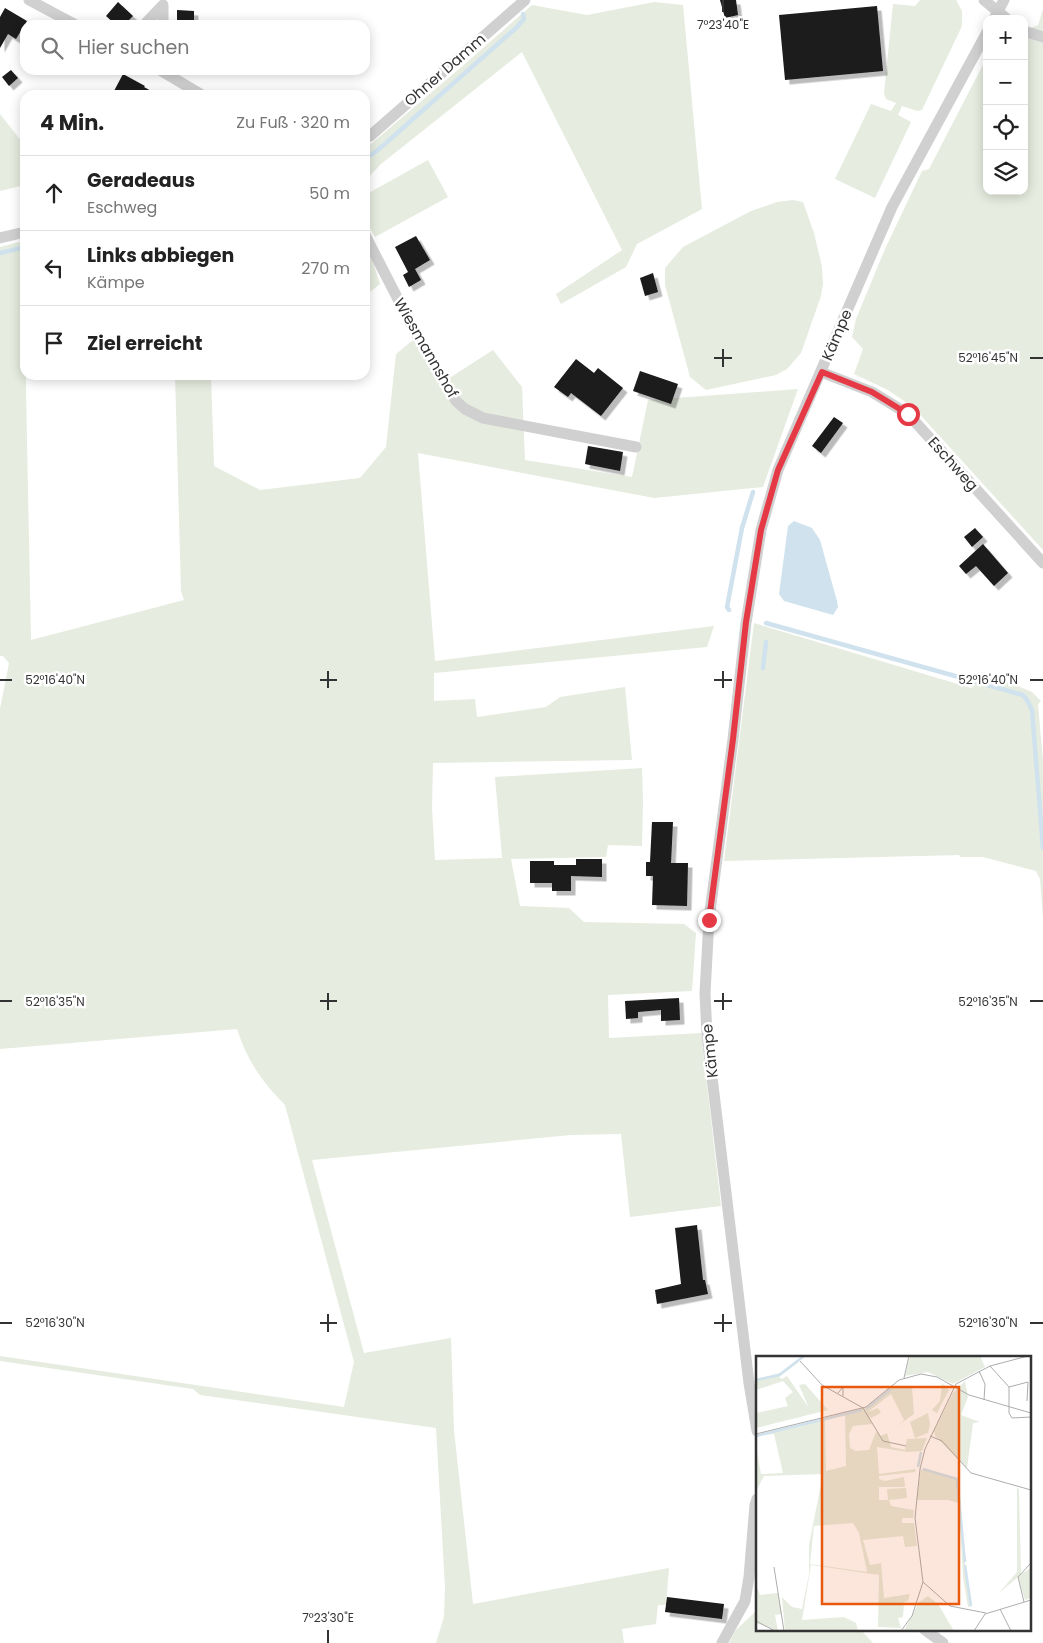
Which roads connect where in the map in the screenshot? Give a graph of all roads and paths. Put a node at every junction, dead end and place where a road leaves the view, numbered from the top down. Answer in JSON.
{"nodes":[{"id":1,"x":30,"y":0,"type":"edge"},
{"id":2,"x":525,"y":0,"type":"edge"},
{"id":3,"x":984,"y":0,"type":"edge"},
{"id":4,"x":1004,"y":0,"type":"edge"},
{"id":5,"x":996,"y":15,"type":"edge"},
{"id":6,"x":67,"y":20,"type":"edge"},
{"id":7,"x":149,"y":20,"type":"edge"},
{"id":8,"x":163,"y":20,"type":"edge"},
{"id":9,"x":1028,"y":31,"type":"edge"},
{"id":10,"x":1043,"y":37,"type":"edge"},
{"id":11,"x":983,"y":39,"type":"edge"},
{"id":12,"x":169,"y":75,"type":"edge"},
{"id":13,"x":194,"y":90,"type":"edge"},
{"id":14,"x":370,"y":136,"type":"edge"},
{"id":15,"x":20,"y":233,"type":"edge"},
{"id":16,"x":0,"y":238,"type":"edge"},
{"id":17,"x":370,"y":246,"type":"edge"},
{"id":18,"x":822,"y":372,"type":"junction"},
{"id":19,"x":636,"y":447,"type":"dead end"},
{"id":20,"x":1043,"y":563,"type":"edge"},
{"id":21,"x":756,"y":1425,"type":"edge"},
{"id":22,"x":756,"y":1501,"type":"edge"},
{"id":23,"x":925,"y":1630,"type":"edge"},
{"id":24,"x":722,"y":1643,"type":"edge"},
{"id":25,"x":942,"y":1643,"type":"edge"}],
"edges":[{"from":1,"to":6,"type":"street"},
{"from":2,"to":14,"type":"street","name":"Ohner Damm"},
{"from":3,"to":5,"type":"street"},
{"from":4,"to":5,"type":"street"},
{"from":7,"to":8,"type":"street"},
{"from":9,"to":10,"type":"street"},
{"from":11,"to":18,"type":"street","name":"Kämpe"},
{"from":12,"to":13,"type":"street"},
{"from":15,"to":16,"type":"street"},
{"from":17,"to":19,"type":"street","name":"Wiesmannshof"},
{"from":18,"to":20,"type":"street","name":"Eschweg"},
{"from":18,"to":21,"type":"street","name":"Kämpe"},
{"from":22,"to":24,"type":"street"},
{"from":23,"to":25,"type":"street"}]}
